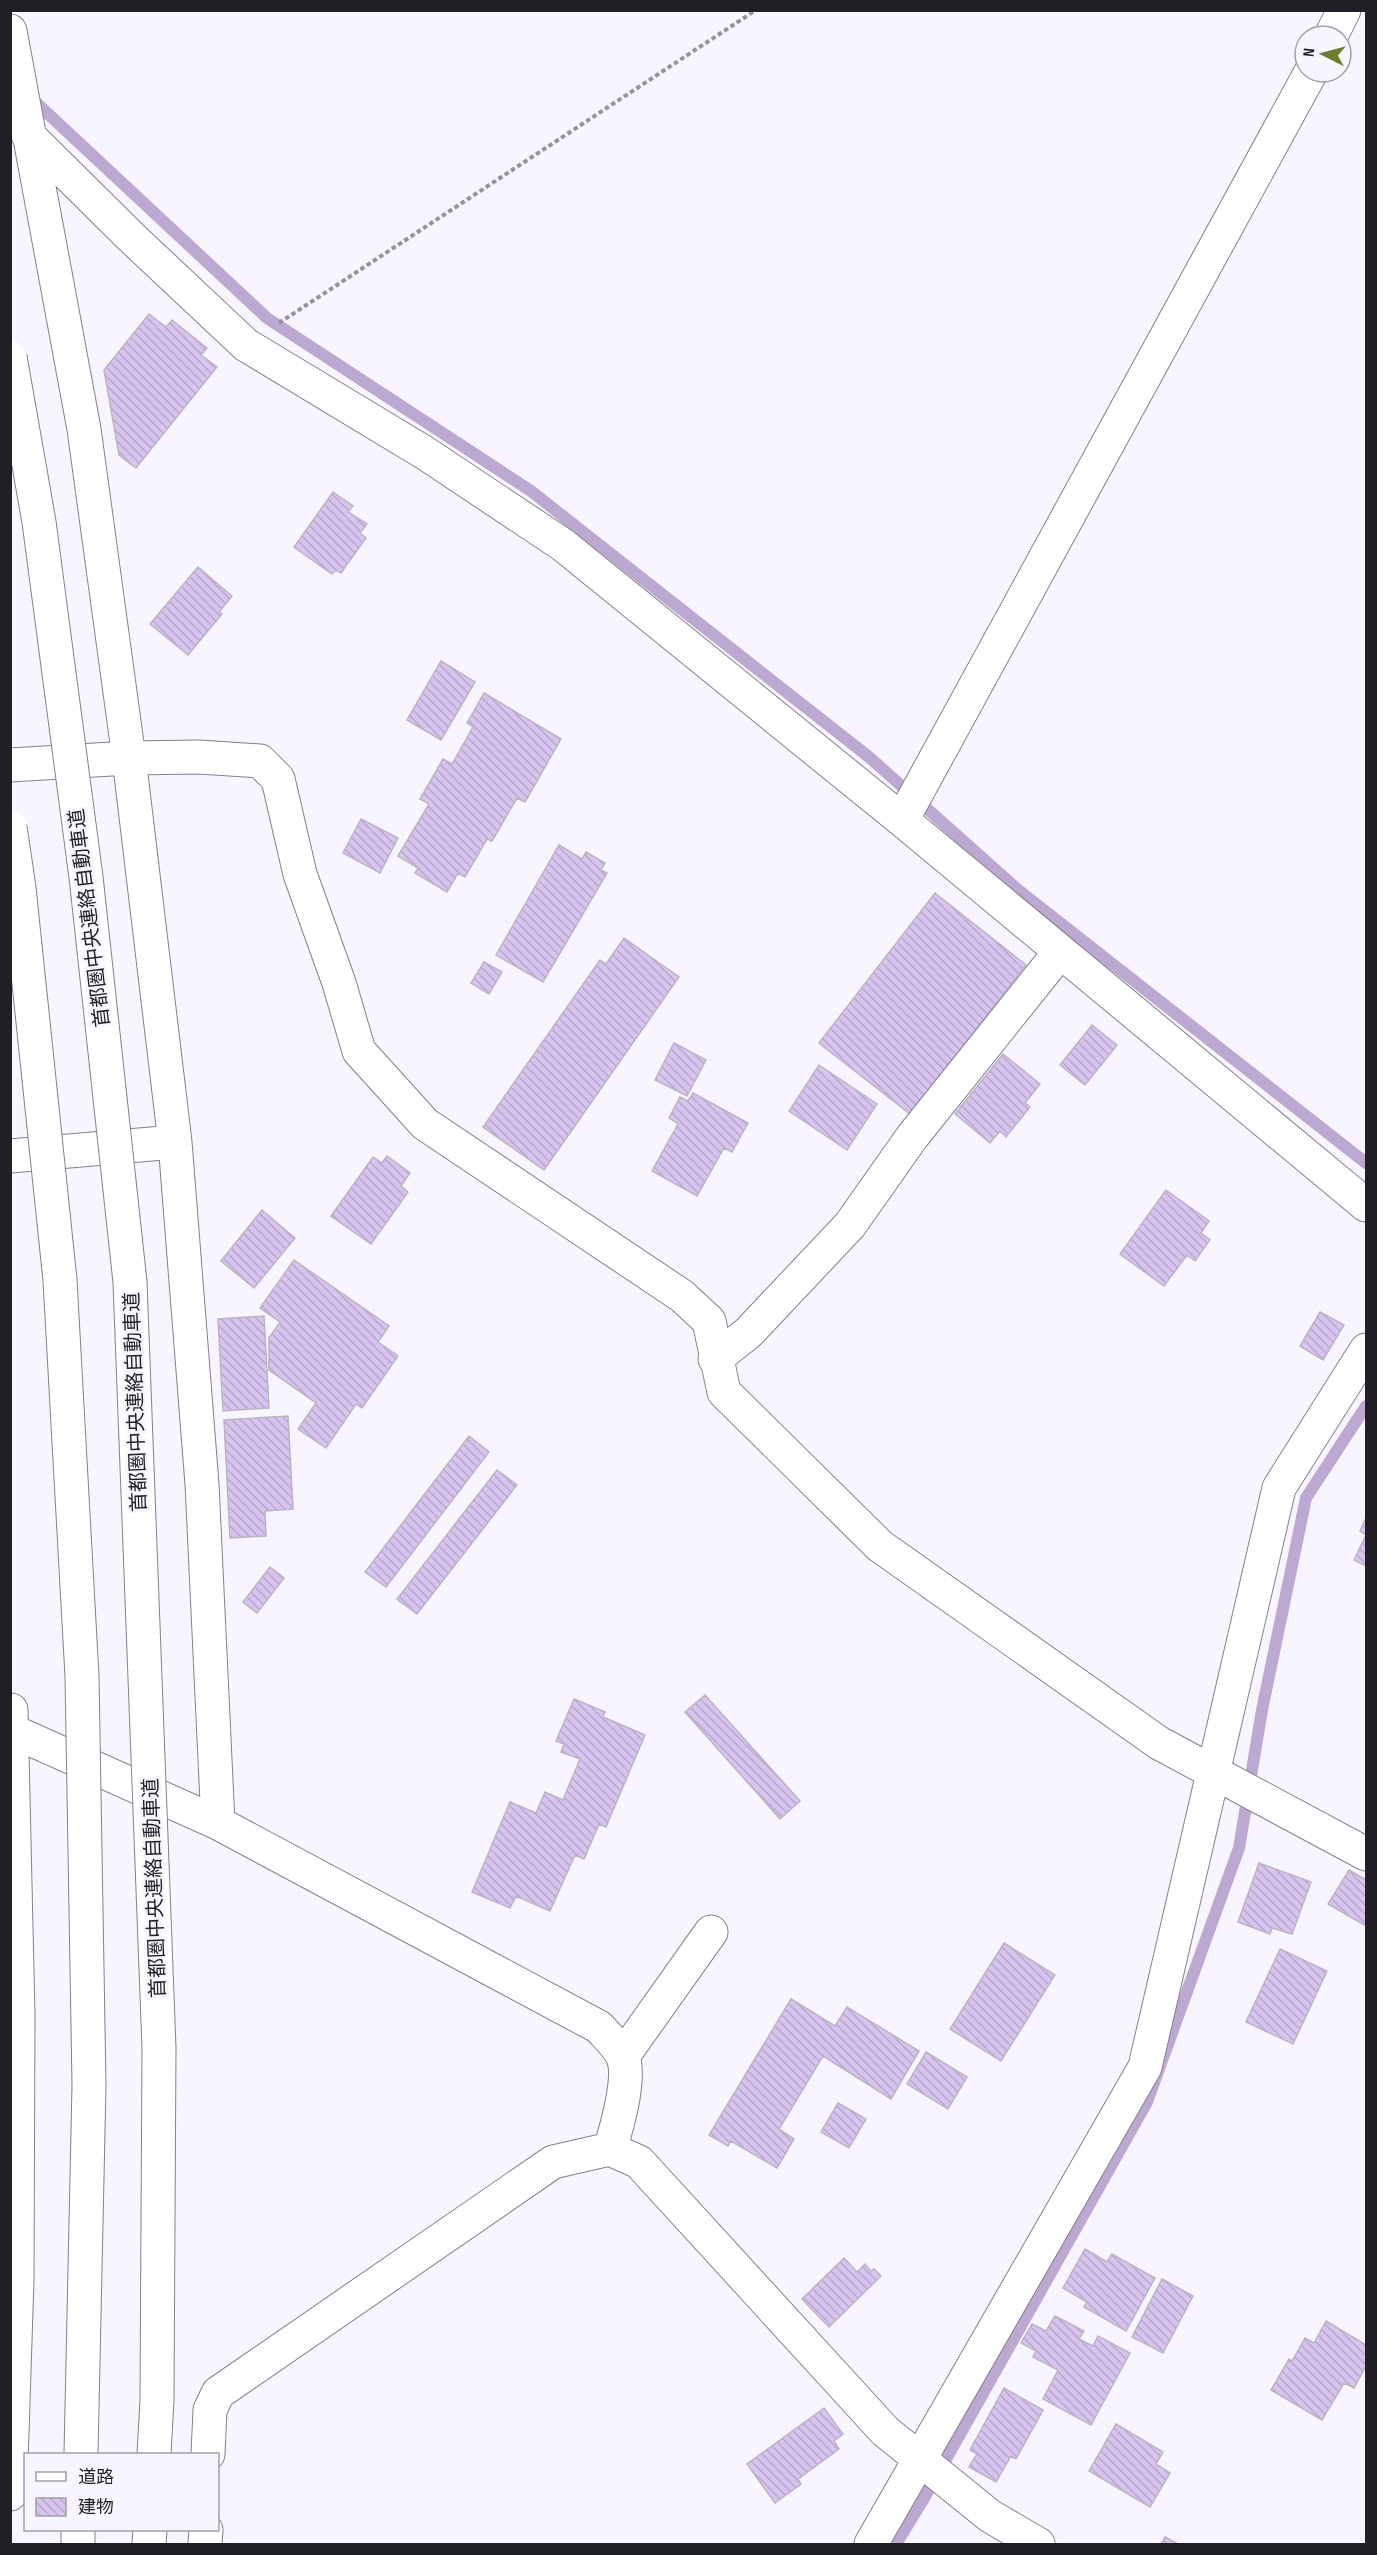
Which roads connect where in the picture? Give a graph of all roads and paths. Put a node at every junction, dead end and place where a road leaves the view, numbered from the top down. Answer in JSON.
{"nodes":[{"id":1,"x":756,"y":10,"type":"edge"},
{"id":2,"x":1344,"y":10,"type":"edge"},
{"id":3,"x":1336,"y":24,"type":"edge"},
{"id":4,"x":13,"y":43,"type":"edge"},
{"id":5,"x":1304,"y":84,"type":"edge"},
{"id":6,"x":23,"y":127,"type":"edge"},
{"id":7,"x":246,"y":345,"type":"junction"},
{"id":8,"x":10,"y":357,"type":"edge"},
{"id":9,"x":129,"y":758,"type":"junction"},
{"id":10,"x":10,"y":765,"type":"edge"},
{"id":11,"x":902,"y":820,"type":"junction"},
{"id":12,"x":10,"y":827,"type":"edge"},
{"id":13,"x":1060,"y":952,"type":"junction"},
{"id":14,"x":175,"y":1142,"type":"junction"},
{"id":15,"x":10,"y":1156,"type":"edge"},
{"id":16,"x":1366,"y":1205,"type":"edge"},
{"id":17,"x":1366,"y":1350,"type":"edge"},
{"id":18,"x":715,"y":1359,"type":"junction"},
{"id":19,"x":10,"y":1708,"type":"edge"},
{"id":20,"x":11,"y":1729,"type":"edge"},
{"id":21,"x":1215,"y":1771,"type":"junction"},
{"id":22,"x":218,"y":1823,"type":"junction"},
{"id":23,"x":1366,"y":1854,"type":"edge"},
{"id":24,"x":711,"y":1932,"type":"dead end"},
{"id":25,"x":623,"y":2056,"type":"junction"},
{"id":26,"x":610,"y":2149,"type":"junction"},
{"id":27,"x":81,"y":2453,"type":"edge"},
{"id":28,"x":154,"y":2453,"type":"edge"},
{"id":29,"x":208,"y":2453,"type":"edge"},
{"id":30,"x":921,"y":2460,"type":"junction"},
{"id":31,"x":10,"y":2494,"type":"edge"},
{"id":32,"x":871,"y":2544,"type":"edge"},
{"id":33,"x":1038,"y":2544,"type":"edge"}],
"edges":[{"from":1,"to":7,"type":"path"},
{"from":2,"to":3,"type":"main road"},
{"from":4,"to":6,"type":"main road"},
{"from":5,"to":11,"type":"main road"},
{"from":6,"to":7,"type":"main road"},
{"from":6,"to":9,"type":"main road"},
{"from":7,"to":11,"type":"main road"},
{"from":8,"to":28,"type":"main road","name":"首都圏中央連絡自動車道","bridge":true},
{"from":9,"to":10,"type":"main road"},
{"from":9,"to":14,"type":"main road"},
{"from":9,"to":18,"type":"main road"},
{"from":11,"to":13,"type":"main road"},
{"from":12,"to":27,"type":"main road","bridge":true},
{"from":13,"to":16,"type":"main road"},
{"from":13,"to":18,"type":"main road"},
{"from":14,"to":15,"type":"main road"},
{"from":14,"to":22,"type":"main road"},
{"from":17,"to":21,"type":"main road"},
{"from":18,"to":21,"type":"main road"},
{"from":19,"to":20,"type":"main road"},
{"from":20,"to":22,"type":"main road"},
{"from":20,"to":31,"type":"main road"},
{"from":21,"to":23,"type":"main road"},
{"from":21,"to":30,"type":"main road"},
{"from":22,"to":25,"type":"main road"},
{"from":24,"to":25,"type":"main road"},
{"from":25,"to":26,"type":"main road"},
{"from":26,"to":29,"type":"main road"},
{"from":26,"to":30,"type":"main road"},
{"from":30,"to":32,"type":"main road"},
{"from":30,"to":33,"type":"main road"}]}
